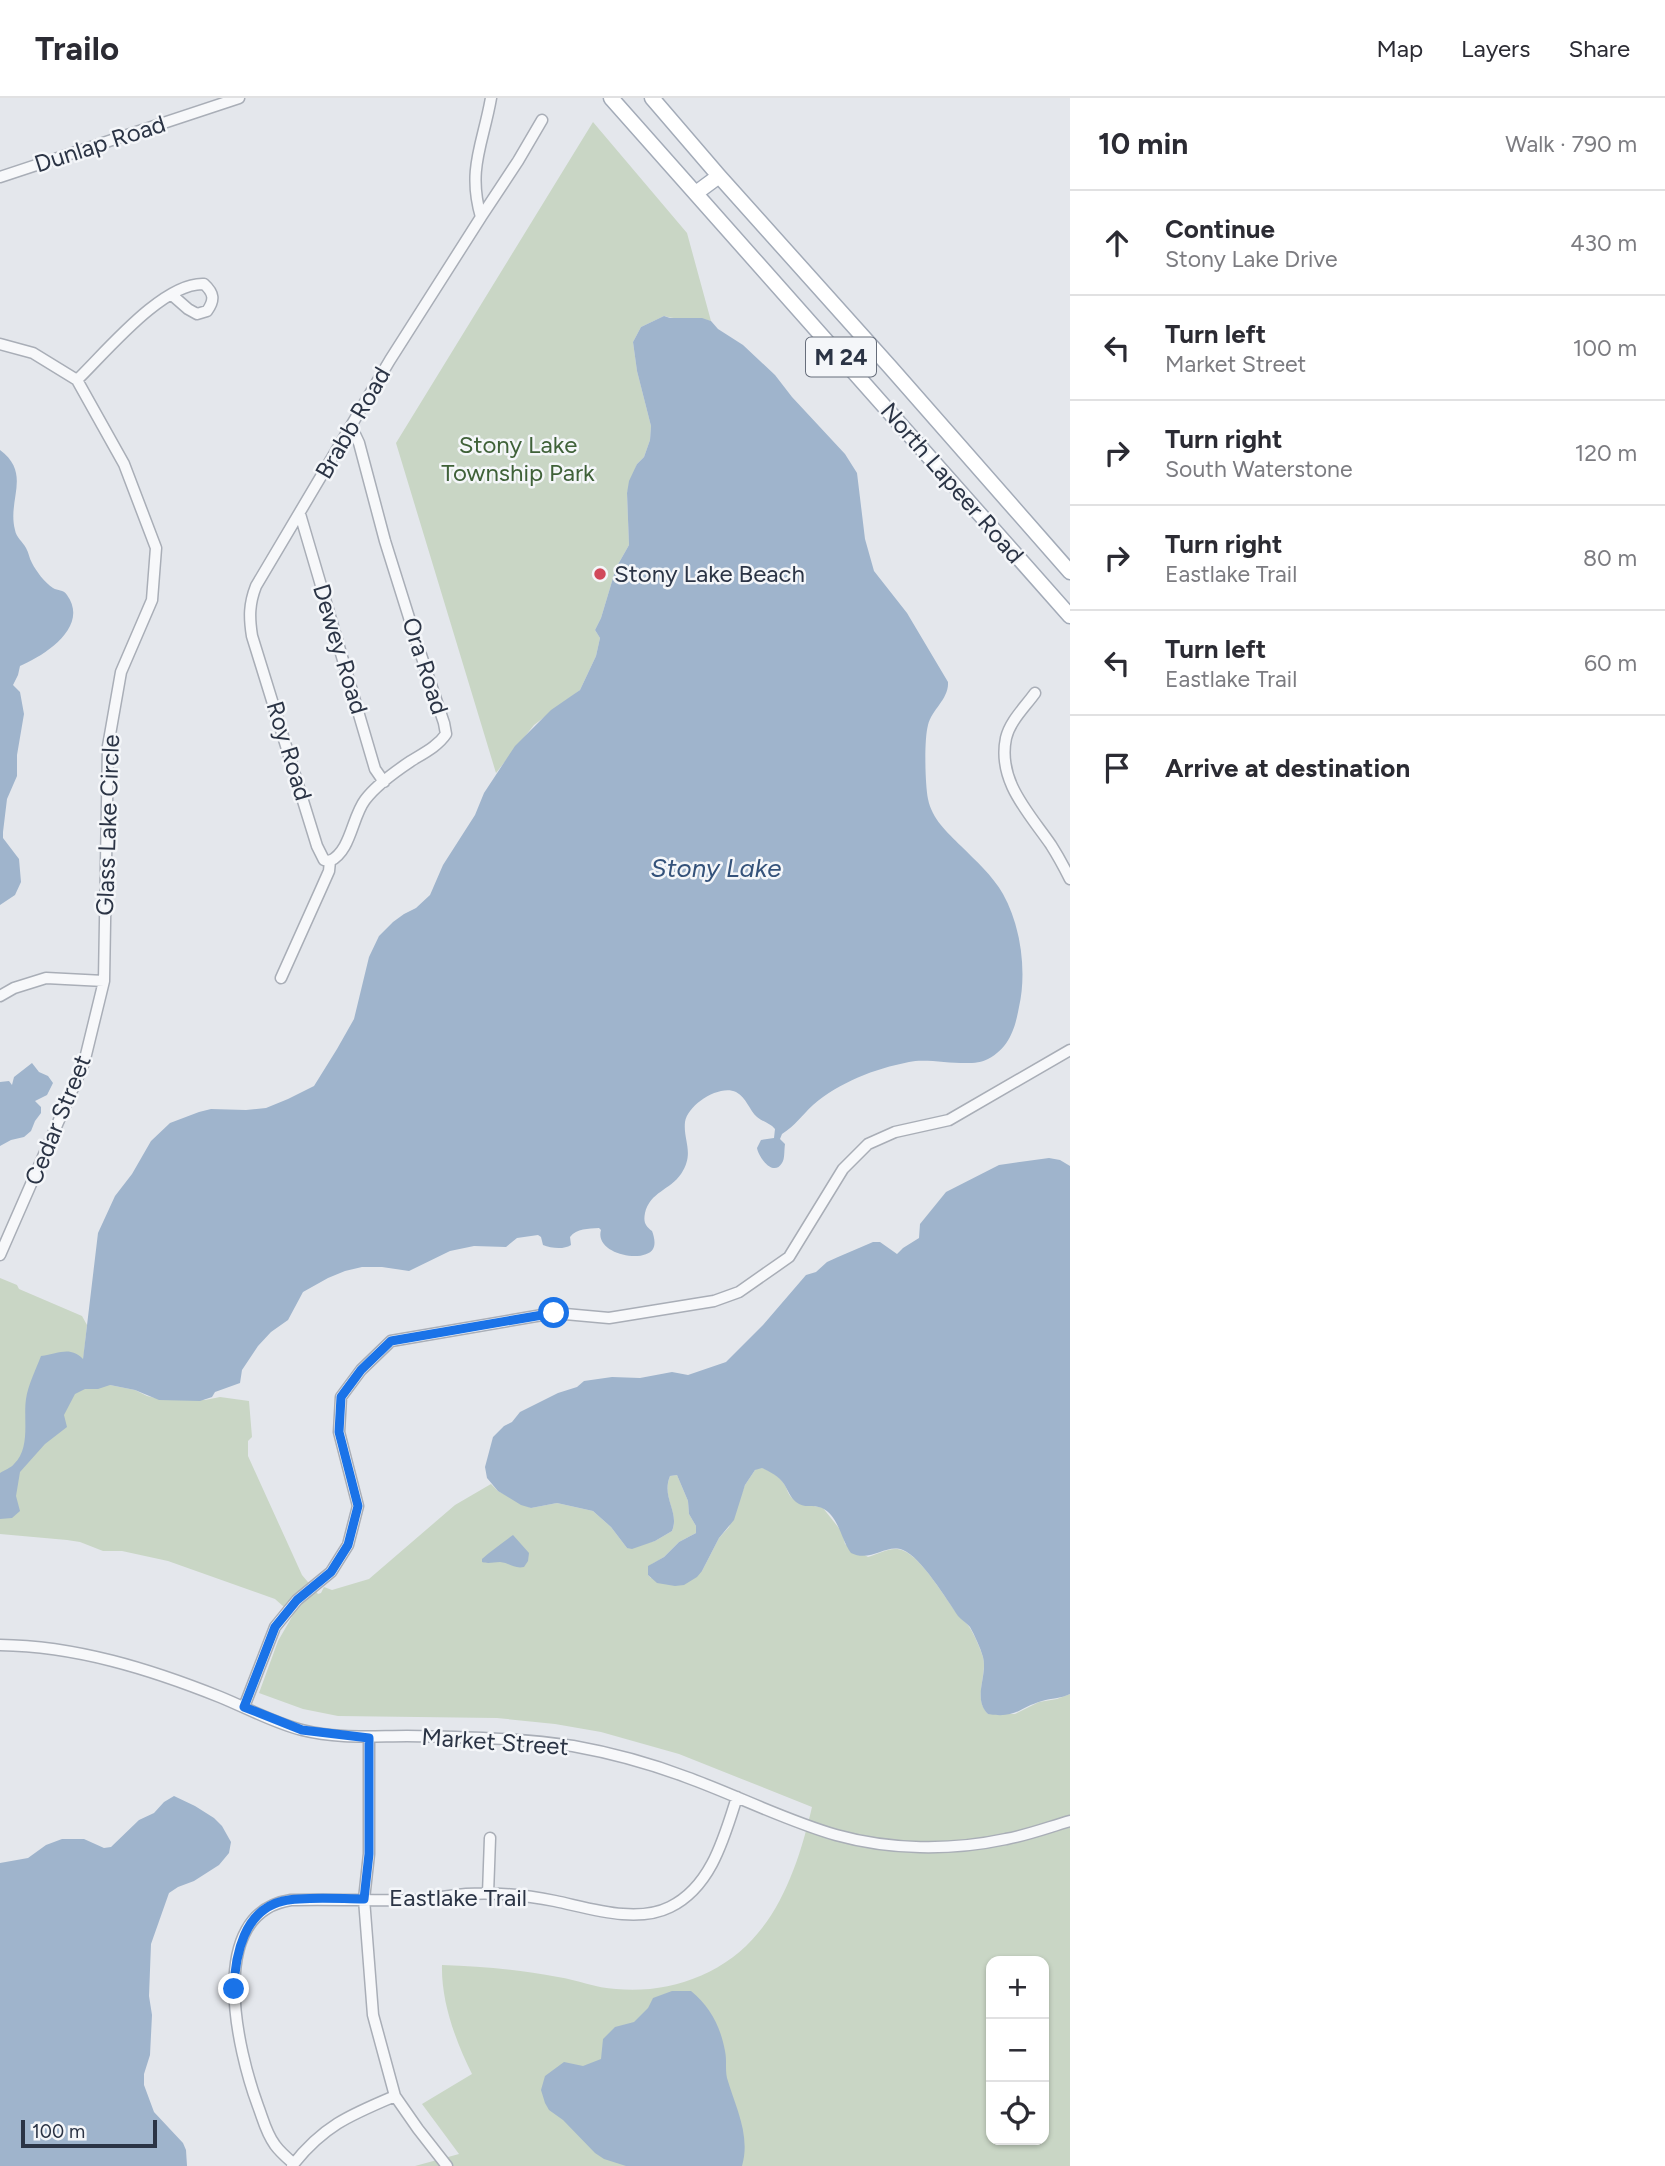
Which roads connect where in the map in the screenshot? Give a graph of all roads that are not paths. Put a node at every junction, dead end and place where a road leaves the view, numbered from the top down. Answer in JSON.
{"nodes":[{"id":1,"x":239,"y":98,"type":"edge"},
{"id":2,"x":491,"y":98,"type":"edge"},
{"id":3,"x":611,"y":98,"type":"edge"},
{"id":4,"x":652,"y":98,"type":"edge"},
{"id":5,"x":542,"y":120,"type":"dead end"},
{"id":6,"x":719,"y":176,"type":"junction"},
{"id":7,"x":0,"y":177,"type":"edge"},
{"id":8,"x":696,"y":193,"type":"junction"},
{"id":9,"x":481,"y":218,"type":"junction"},
{"id":10,"x":172,"y":295,"type":"dead end"},
{"id":11,"x":0,"y":344,"type":"edge"},
{"id":12,"x":77,"y":380,"type":"junction"},
{"id":13,"x":351,"y":426,"type":"junction"},
{"id":14,"x":300,"y":514,"type":"junction"},
{"id":15,"x":1054,"y":554,"type":"junction"},
{"id":16,"x":1029,"y":570,"type":"junction"},
{"id":17,"x":1070,"y":572,"type":"edge"},
{"id":18,"x":1070,"y":616,"type":"edge"},
{"id":19,"x":253,"y":636,"type":"joint"},
{"id":20,"x":1035,"y":693,"type":"dead end"},
{"id":21,"x":384,"y":782,"type":"junction"},
{"id":22,"x":330,"y":861,"type":"junction"},
{"id":23,"x":1070,"y":878,"type":"edge"},
{"id":24,"x":281,"y":978,"type":"dead end"},
{"id":25,"x":104,"y":981,"type":"junction"},
{"id":26,"x":0,"y":996,"type":"edge"},
{"id":27,"x":1070,"y":1050,"type":"edge"},
{"id":28,"x":0,"y":1255,"type":"edge"},
{"id":29,"x":0,"y":1645,"type":"edge"},
{"id":30,"x":244,"y":1707,"type":"junction"},
{"id":31,"x":369,"y":1738,"type":"junction"},
{"id":32,"x":737,"y":1797,"type":"junction"},
{"id":33,"x":1070,"y":1821,"type":"edge"},
{"id":34,"x":490,"y":1838,"type":"dead end"},
{"id":35,"x":488,"y":1894,"type":"junction"},
{"id":36,"x":364,"y":1899,"type":"junction"},
{"id":37,"x":395,"y":2096,"type":"junction"},
{"id":38,"x":293,"y":2165,"type":"edge"},
{"id":39,"x":447,"y":2166,"type":"edge"}],
"edges":[{"from":1,"to":7,"type":"street","name":"Dunlap Road"},
{"from":2,"to":9,"type":"street"},
{"from":3,"to":8,"type":"main road","name":"North Lapeer Road","number":"M 24"},
{"from":4,"to":6,"type":"main road","name":"North Lapeer Road","number":"M 24"},
{"from":5,"to":9,"type":"street","name":"Brabb Road"},
{"from":6,"to":8,"type":"main road"},
{"from":6,"to":15,"type":"main road","name":"North Lapeer Road","number":"M 24"},
{"from":8,"to":16,"type":"main road","name":"North Lapeer Road","number":"M 24"},
{"from":9,"to":13,"type":"street","name":"Brabb Road"},
{"from":10,"to":12,"type":"street"},
{"from":11,"to":12,"type":"street","name":"Glass Lake Circle"},
{"from":12,"to":25,"type":"street","name":"Glass Lake Circle"},
{"from":13,"to":14,"type":"street","name":"Brabb Road"},
{"from":13,"to":21,"type":"street","name":"Ora Road"},
{"from":14,"to":19,"type":"street","name":"Brabb Road"},
{"from":14,"to":21,"type":"street","name":"Dewey Road"},
{"from":15,"to":16,"type":"main road"},
{"from":15,"to":17,"type":"main road","name":"North Lapeer Road","number":"M 24"},
{"from":16,"to":18,"type":"main road","name":"North Lapeer Road","number":"M 24"},
{"from":19,"to":22,"type":"street","name":"Roy Road"},
{"from":20,"to":23,"type":"street"},
{"from":21,"to":22,"type":"street","name":"Ora Road"},
{"from":22,"to":24,"type":"street","name":"Ora Road"},
{"from":25,"to":26,"type":"street"},
{"from":25,"to":28,"type":"street","name":"Cedar Street"},
{"from":27,"to":30,"type":"street"},
{"from":29,"to":30,"type":"street","name":"Market Street"},
{"from":30,"to":31,"type":"street","name":"Market Street"},
{"from":31,"to":32,"type":"street","name":"Market Street"},
{"from":31,"to":36,"type":"street"},
{"from":32,"to":33,"type":"street","name":"Market Street"},
{"from":32,"to":35,"type":"street","name":"Eastlake Trail"},
{"from":34,"to":35,"type":"street"},
{"from":35,"to":36,"type":"street","name":"Eastlake Trail"},
{"from":36,"to":37,"type":"street"},
{"from":36,"to":38,"type":"street","name":"Eastlake Trail"},
{"from":37,"to":38,"type":"street"},
{"from":37,"to":39,"type":"street"}]}
